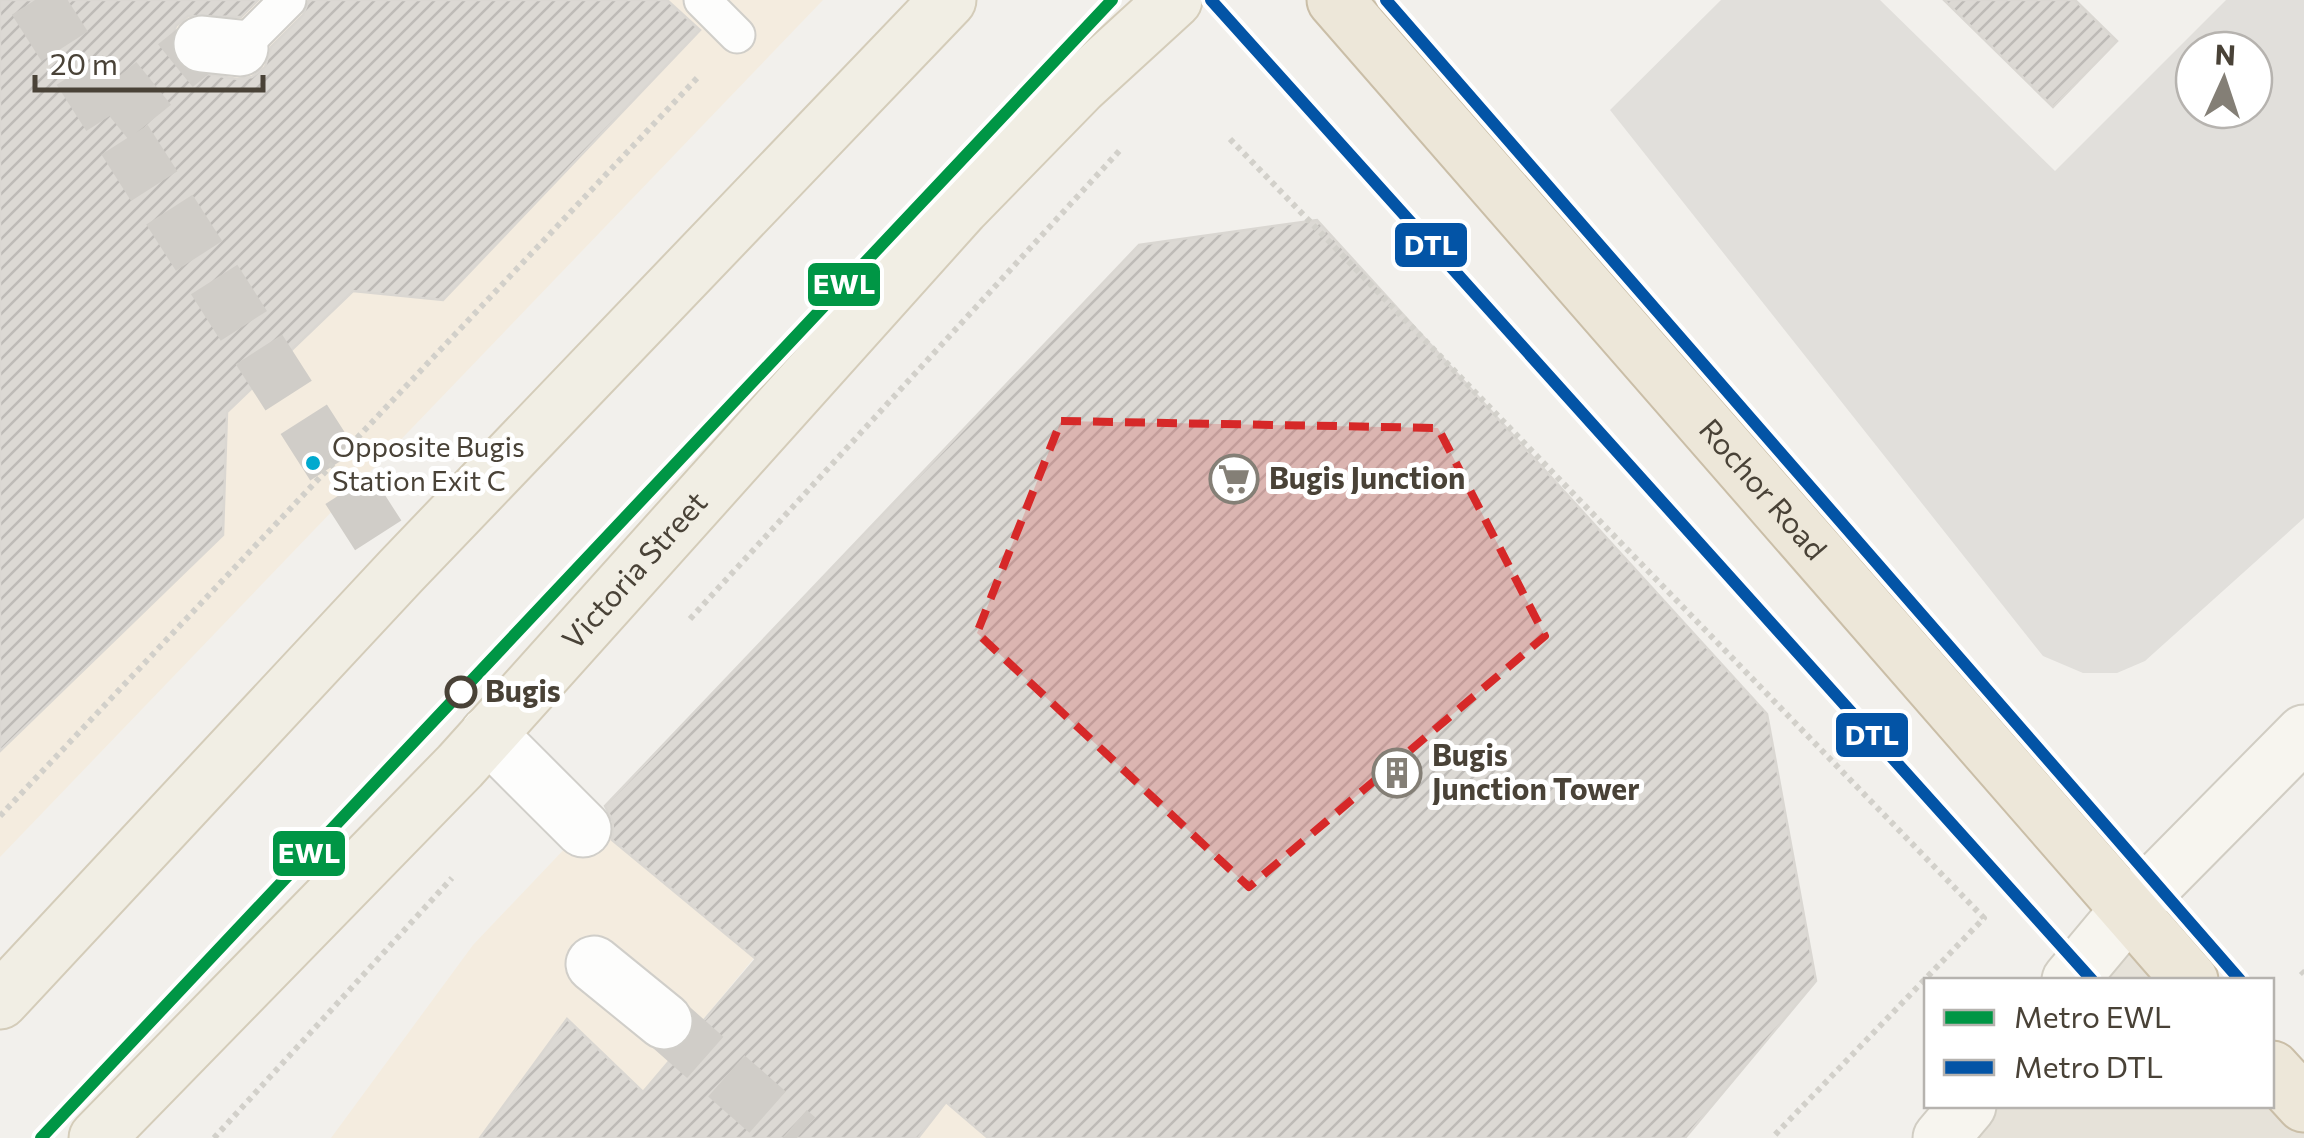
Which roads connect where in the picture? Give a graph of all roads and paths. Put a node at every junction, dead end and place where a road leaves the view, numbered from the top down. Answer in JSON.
{"nodes":[{"id":1,"x":288,"y":0,"type":"edge"},
{"id":2,"x":702,"y":0,"type":"edge"},
{"id":3,"x":948,"y":0,"type":"edge"},
{"id":4,"x":1174,"y":0,"type":"edge"},
{"id":5,"x":1336,"y":0,"type":"edge"},
{"id":6,"x":737,"y":36,"type":"joint"},
{"id":7,"x":221,"y":46,"type":"tunnel mouth"},
{"id":8,"x":1230,"y":139,"type":"dead end"},
{"id":9,"x":488,"y":734,"type":"junction"},
{"id":10,"x":2304,"y":734,"type":"edge"},
{"id":11,"x":0,"y":816,"type":"edge"},
{"id":12,"x":583,"y":829,"type":"dead end"},
{"id":13,"x":2126,"y":912,"type":"junction"},
{"id":14,"x":594,"y":964,"type":"dead end"},
{"id":15,"x":1926,"y":978,"type":"edge"},
{"id":16,"x":2072,"y":978,"type":"edge"},
{"id":17,"x":2188,"y":978,"type":"edge"},
{"id":18,"x":1924,"y":980,"type":"edge"},
{"id":19,"x":0,"y":1001,"type":"edge"},
{"id":20,"x":664,"y":1021,"type":"tunnel mouth"},
{"id":21,"x":2274,"y":1070,"type":"edge"},
{"id":22,"x":2304,"y":1104,"type":"edge"},
{"id":23,"x":1966,"y":1108,"type":"edge"},
{"id":24,"x":96,"y":1138,"type":"edge"},
{"id":25,"x":1772,"y":1138,"type":"edge"},
{"id":26,"x":1941,"y":1138,"type":"edge"}],
"edges":[{"from":1,"to":7,"type":"lane"},
{"from":2,"to":6,"type":"lane"},
{"from":3,"to":19,"type":"main road"},
{"from":4,"to":9,"type":"main road","name":"Victoria Street"},
{"from":5,"to":13,"type":"highway","name":"Rochor Road"},
{"from":6,"to":11,"type":"path"},
{"from":8,"to":15,"type":"path"},
{"from":9,"to":12,"type":"street"},
{"from":9,"to":24,"type":"main road","name":"Victoria Street"},
{"from":10,"to":13,"type":"main road"},
{"from":13,"to":16,"type":"main road"},
{"from":13,"to":17,"type":"highway","name":"Rochor Road"},
{"from":14,"to":20,"type":"street"},
{"from":18,"to":25,"type":"path"},
{"from":21,"to":22,"type":"highway"},
{"from":23,"to":26,"type":"main road"}]}
